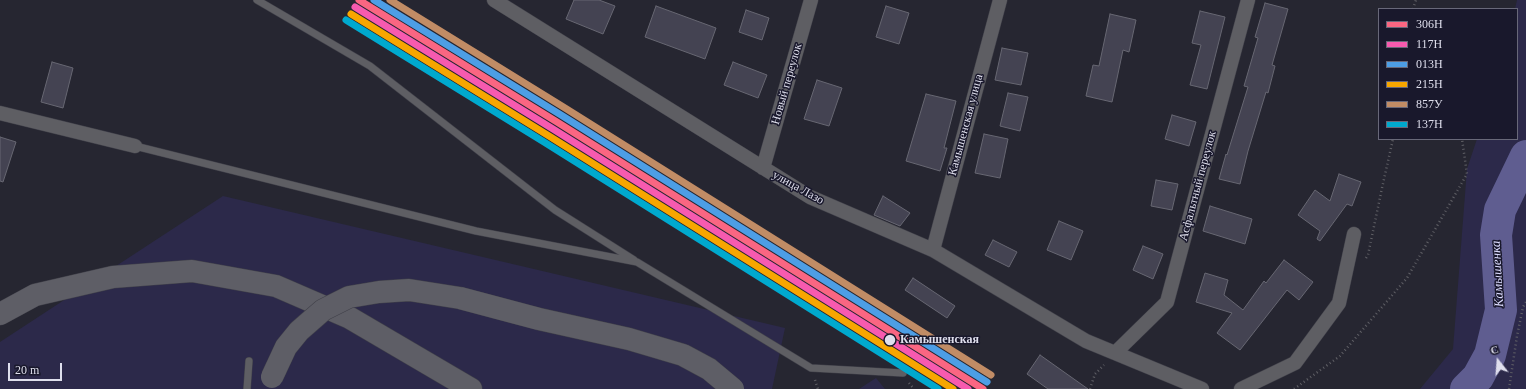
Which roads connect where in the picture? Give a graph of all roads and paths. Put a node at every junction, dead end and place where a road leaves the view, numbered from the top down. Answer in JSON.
{"nodes":[{"id":1,"x":257,"y":0,"type":"edge"},
{"id":2,"x":494,"y":0,"type":"edge"},
{"id":3,"x":811,"y":0,"type":"edge"},
{"id":4,"x":1000,"y":0,"type":"edge"},
{"id":5,"x":1248,"y":0,"type":"edge"},
{"id":6,"x":0,"y":113,"type":"edge"},
{"id":7,"x":1393,"y":140,"type":"edge"},
{"id":8,"x":1462,"y":140,"type":"edge"},
{"id":9,"x":135,"y":146,"type":"joint"},
{"id":10,"x":763,"y":168,"type":"junction"},
{"id":11,"x":1354,"y":234,"type":"dead end"},
{"id":12,"x":933,"y":250,"type":"junction"},
{"id":13,"x":638,"y":262,"type":"junction"},
{"id":14,"x":1344,"y":279,"type":"junction"},
{"id":15,"x":1526,"y":302,"type":"edge"},
{"id":16,"x":0,"y":314,"type":"edge"},
{"id":17,"x":1115,"y":353,"type":"junction"},
{"id":18,"x":249,"y":362,"type":"dead end"},
{"id":19,"x":903,"y":373,"type":"dead end"},
{"id":20,"x":248,"y":389,"type":"edge"},
{"id":21,"x":269,"y":389,"type":"edge"},
{"id":22,"x":471,"y":389,"type":"edge"},
{"id":23,"x":733,"y":389,"type":"edge"},
{"id":24,"x":1090,"y":389,"type":"edge"},
{"id":25,"x":1202,"y":389,"type":"edge"},
{"id":26,"x":1241,"y":389,"type":"edge"},
{"id":27,"x":1294,"y":389,"type":"edge"},
{"id":28,"x":1509,"y":389,"type":"edge"}],
"edges":[{"from":1,"to":13,"type":"lane"},
{"from":2,"to":10,"type":"street","name":"улица Лазо"},
{"from":3,"to":10,"type":"street","name":"Новый переулок"},
{"from":4,"to":12,"type":"street","name":"Камышенская улица"},
{"from":5,"to":17,"type":"street","name":"Асфальтный переулок"},
{"from":6,"to":9,"type":"street"},
{"from":7,"to":14,"type":"path"},
{"from":8,"to":27,"type":"path"},
{"from":9,"to":13,"type":"lane"},
{"from":10,"to":12,"type":"street","name":"улица Лазо"},
{"from":11,"to":14,"type":"street"},
{"from":12,"to":17,"type":"street","name":"улица Лазо"},
{"from":13,"to":19,"type":"lane"},
{"from":14,"to":26,"type":"street"},
{"from":15,"to":28,"type":"path"},
{"from":16,"to":22,"type":"highway"},
{"from":17,"to":24,"type":"path"},
{"from":17,"to":25,"type":"street","name":"улица Лазо"},
{"from":18,"to":20,"type":"lane"},
{"from":21,"to":23,"type":"highway","bridge":true}]}
